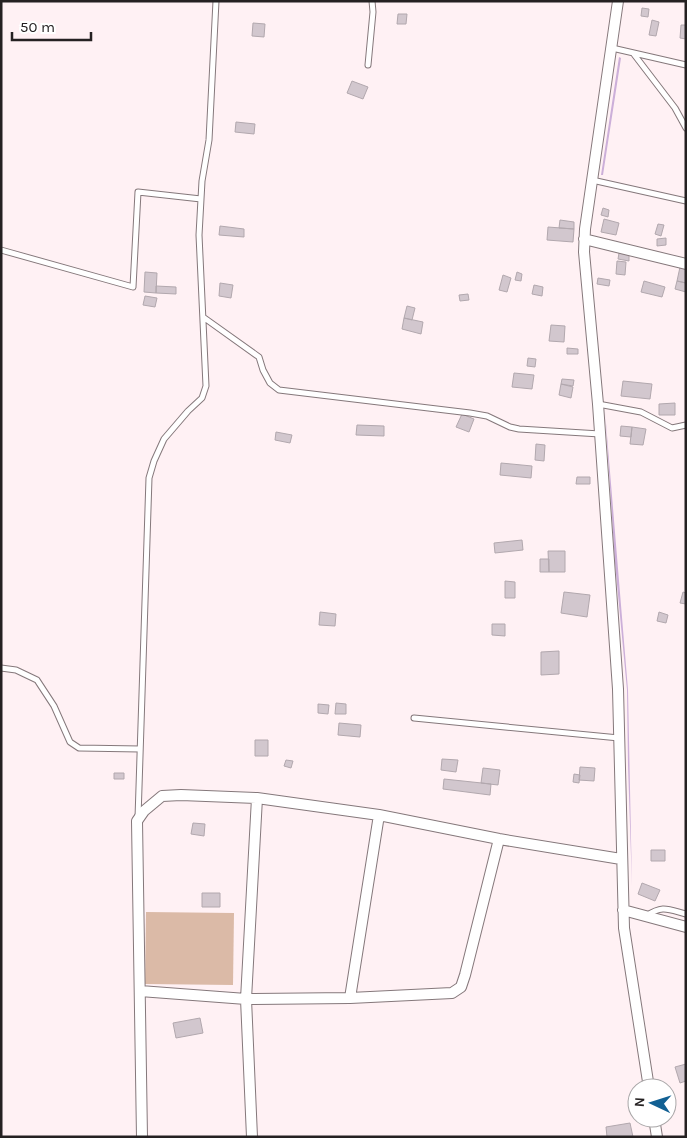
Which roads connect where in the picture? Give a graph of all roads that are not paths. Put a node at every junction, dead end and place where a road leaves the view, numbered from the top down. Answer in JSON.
{"nodes":[{"id":1,"x":216,"y":1,"type":"edge"},
{"id":2,"x":372,"y":1,"type":"edge"},
{"id":3,"x":618,"y":1,"type":"edge"},
{"id":4,"x":611,"y":47,"type":"junction"},
{"id":5,"x":634,"y":53,"type":"junction"},
{"id":6,"x":368,"y":65,"type":"dead end"},
{"id":7,"x":686,"y":65,"type":"edge"},
{"id":8,"x":686,"y":128,"type":"edge"},
{"id":9,"x":592,"y":180,"type":"junction"},
{"id":10,"x":201,"y":199,"type":"junction"},
{"id":11,"x":686,"y":201,"type":"edge"},
{"id":12,"x":584,"y":239,"type":"junction"},
{"id":13,"x":1,"y":250,"type":"edge"},
{"id":14,"x":686,"y":264,"type":"edge"},
{"id":15,"x":203,"y":317,"type":"junction"},
{"id":16,"x":598,"y":404,"type":"junction"},
{"id":17,"x":686,"y":425,"type":"edge"},
{"id":18,"x":600,"y":434,"type":"junction"},
{"id":19,"x":1,"y":668,"type":"edge"},
{"id":20,"x":414,"y":718,"type":"dead end"},
{"id":21,"x":619,"y":738,"type":"junction"},
{"id":22,"x":140,"y":749,"type":"junction"},
{"id":23,"x":257,"y":798,"type":"junction"},
{"id":24,"x":379,"y":815,"type":"junction"},
{"id":25,"x":138,"y":820,"type":"junction"},
{"id":26,"x":499,"y":839,"type":"junction"},
{"id":27,"x":621,"y":859,"type":"junction"},
{"id":28,"x":623,"y":910,"type":"junction"},
{"id":29,"x":686,"y":914,"type":"edge"},
{"id":30,"x":646,"y":916,"type":"junction"},
{"id":31,"x":686,"y":927,"type":"edge"},
{"id":32,"x":140,"y":991,"type":"junction"},
{"id":33,"x":350,"y":998,"type":"junction"},
{"id":34,"x":246,"y":999,"type":"junction"},
{"id":35,"x":647,"y":1078,"type":"edge"},
{"id":36,"x":142,"y":1137,"type":"edge"},
{"id":37,"x":252,"y":1137,"type":"edge"}],
"edges":[{"from":1,"to":10,"type":"lane"},
{"from":2,"to":6,"type":"lane"},
{"from":3,"to":4,"type":"street"},
{"from":4,"to":5,"type":"lane"},
{"from":4,"to":9,"type":"street"},
{"from":5,"to":7,"type":"lane"},
{"from":5,"to":8,"type":"lane"},
{"from":9,"to":11,"type":"lane"},
{"from":9,"to":12,"type":"street"},
{"from":10,"to":13,"type":"lane"},
{"from":10,"to":15,"type":"lane"},
{"from":12,"to":14,"type":"street"},
{"from":12,"to":16,"type":"street"},
{"from":15,"to":18,"type":"lane"},
{"from":15,"to":22,"type":"lane"},
{"from":16,"to":17,"type":"lane"},
{"from":16,"to":18,"type":"street"},
{"from":18,"to":21,"type":"street"},
{"from":19,"to":22,"type":"lane"},
{"from":20,"to":21,"type":"lane"},
{"from":21,"to":27,"type":"street"},
{"from":22,"to":25,"type":"lane"},
{"from":23,"to":24,"type":"street"},
{"from":23,"to":25,"type":"street"},
{"from":23,"to":34,"type":"street"},
{"from":24,"to":26,"type":"street"},
{"from":24,"to":33,"type":"street"},
{"from":25,"to":32,"type":"street"},
{"from":26,"to":27,"type":"street"},
{"from":26,"to":33,"type":"street"},
{"from":27,"to":28,"type":"street"},
{"from":28,"to":30,"type":"street"},
{"from":28,"to":35,"type":"street"},
{"from":29,"to":30,"type":"lane"},
{"from":30,"to":31,"type":"street"},
{"from":32,"to":34,"type":"street"},
{"from":32,"to":36,"type":"street"},
{"from":33,"to":34,"type":"street"},
{"from":34,"to":37,"type":"street"}]}
